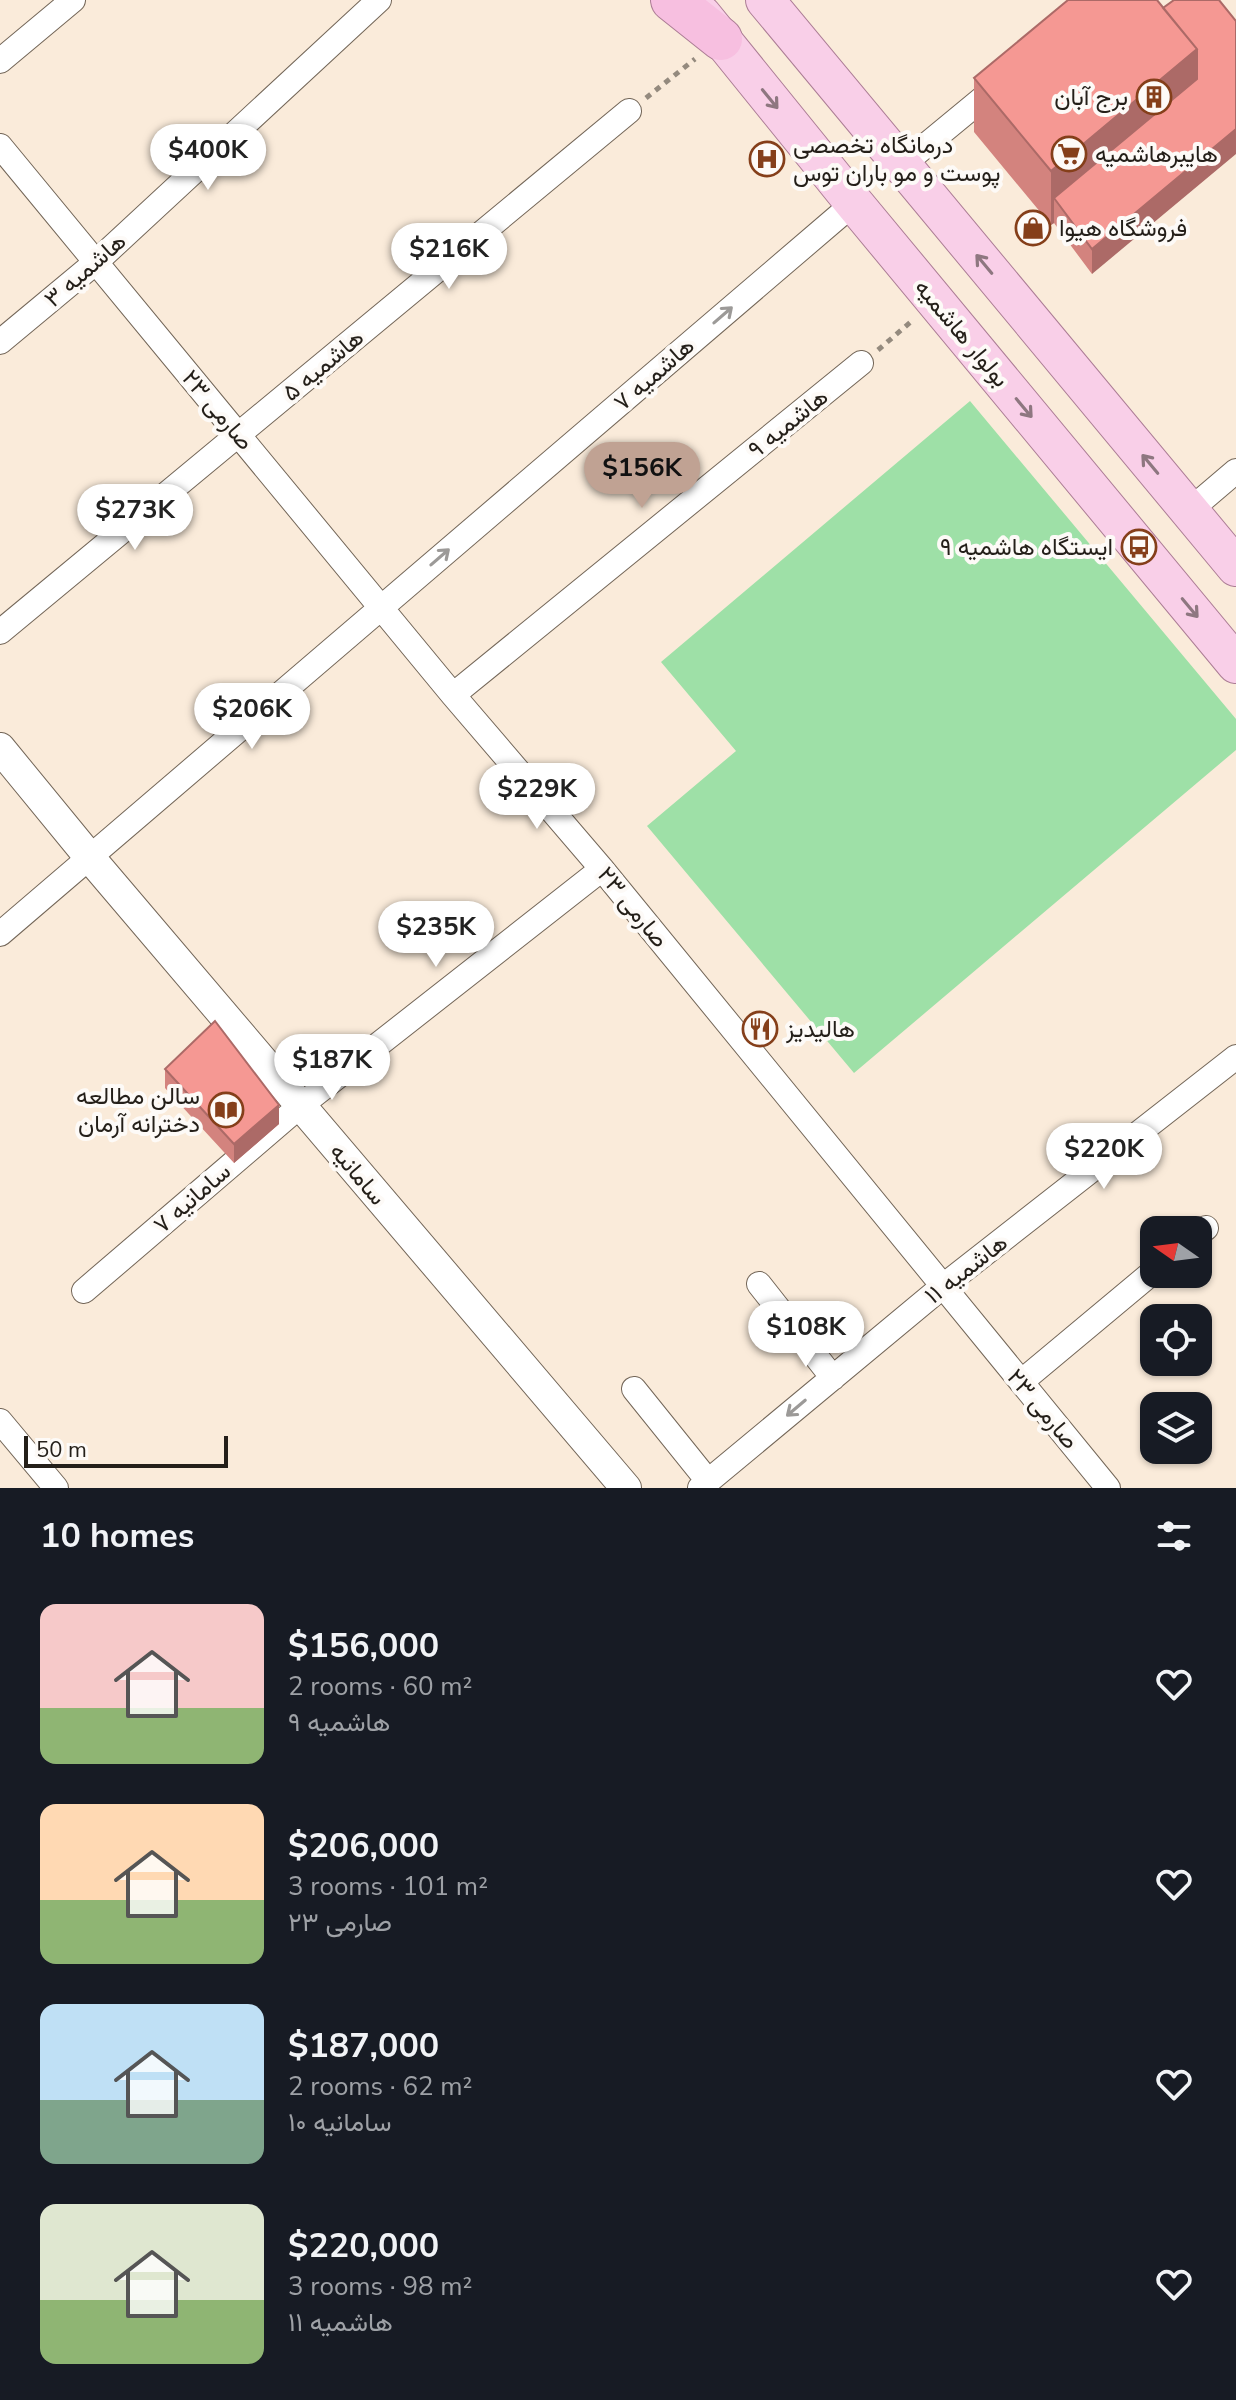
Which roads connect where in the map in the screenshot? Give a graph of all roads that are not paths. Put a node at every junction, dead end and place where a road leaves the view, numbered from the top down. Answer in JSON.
{"nodes":[{"id":1,"x":73,"y":0,"type":"edge"},
{"id":2,"x":379,"y":0,"type":"edge"},
{"id":3,"x":672,"y":0,"type":"edge"},
{"id":4,"x":691,"y":0,"type":"edge"},
{"id":5,"x":765,"y":0,"type":"edge"},
{"id":6,"x":721,"y":39,"type":"junction"},
{"id":7,"x":0,"y":61,"type":"edge"},
{"id":8,"x":1020,"y":68,"type":"edge"},
{"id":9,"x":629,"y":111,"type":"road end"},
{"id":10,"x":0,"y":146,"type":"edge"},
{"id":11,"x":902,"y":165,"type":"junction"},
{"id":12,"x":854,"y":203,"type":"junction"},
{"id":13,"x":95,"y":263,"type":"junction"},
{"id":14,"x":0,"y":342,"type":"edge"},
{"id":15,"x":861,"y":363,"type":"road end"},
{"id":16,"x":239,"y":435,"type":"junction"},
{"id":17,"x":1236,"y":471,"type":"edge"},
{"id":18,"x":1189,"y":511,"type":"junction"},
{"id":19,"x":1236,"y":567,"type":"edge"},
{"id":20,"x":381,"y":608,"type":"junction"},
{"id":21,"x":0,"y":632,"type":"edge"},
{"id":22,"x":1236,"y":664,"type":"edge"},
{"id":23,"x":453,"y":695,"type":"junction"},
{"id":24,"x":0,"y":748,"type":"edge"},
{"id":25,"x":91,"y":859,"type":"junction"},
{"id":26,"x":602,"y":869,"type":"junction"},
{"id":27,"x":0,"y":934,"type":"edge"},
{"id":28,"x":1236,"y":1057,"type":"edge"},
{"id":29,"x":300,"y":1106,"type":"junction"},
{"id":30,"x":1140,"y":1283,"type":"edge"},
{"id":31,"x":759,"y":1284,"type":"dead end"},
{"id":32,"x":942,"y":1287,"type":"junction"},
{"id":33,"x":84,"y":1291,"type":"dead end"},
{"id":34,"x":833,"y":1378,"type":"junction"},
{"id":35,"x":1021,"y":1382,"type":"junction"},
{"id":36,"x":634,"y":1389,"type":"dead end"},
{"id":37,"x":0,"y":1421,"type":"edge"},
{"id":38,"x":704,"y":1485,"type":"edge"},
{"id":39,"x":56,"y":1488,"type":"edge"},
{"id":40,"x":626,"y":1488,"type":"edge"},
{"id":41,"x":1108,"y":1488,"type":"edge"}],
"edges":[{"from":1,"to":7,"type":"street"},
{"from":2,"to":13,"type":"street","name":"هاشمیه ۳"},
{"from":3,"to":6,"type":"highway"},
{"from":4,"to":6,"type":"main road","name":"بولوار هاشمیه"},
{"from":5,"to":11,"type":"main road"},
{"from":6,"to":12,"type":"main road","name":"بولوار هاشمیه","one_way":true},
{"from":8,"to":11,"type":"street"},
{"from":9,"to":16,"type":"street","name":"هاشمیه ۵"},
{"from":10,"to":13,"type":"street","name":"صارمی ۲۳"},
{"from":18,"to":11,"type":"main road","one_way":true},
{"from":20,"to":12,"type":"street","name":"هاشمیه ۷","one_way":true},
{"from":12,"to":22,"type":"main road","name":"بولوار هاشمیه","one_way":true},
{"from":13,"to":14,"type":"street","name":"هاشمیه ۳"},
{"from":13,"to":16,"type":"street","name":"صارمی ۲۳"},
{"from":15,"to":23,"type":"street","name":"هاشمیه ۹"},
{"from":16,"to":20,"type":"street","name":"صارمی ۲۳"},
{"from":16,"to":21,"type":"street","name":"هاشمیه ۵"},
{"from":17,"to":18,"type":"street"},
{"from":18,"to":19,"type":"main road"},
{"from":20,"to":23,"type":"street","name":"صارمی ۲۳"},
{"from":20,"to":25,"type":"street","name":"هاشمیه ۷"},
{"from":23,"to":26,"type":"street","name":"صارمی ۲۳"},
{"from":24,"to":25,"type":"street","name":"سامانیه"},
{"from":25,"to":27,"type":"street","name":"هاشمیه ۷"},
{"from":25,"to":29,"type":"street","name":"سامانیه"},
{"from":26,"to":29,"type":"street","name":"سامانیه ۷"},
{"from":26,"to":32,"type":"street","name":"صارمی ۲۳"},
{"from":28,"to":32,"type":"street","name":"هاشمیه ۱۱"},
{"from":29,"to":33,"type":"street","name":"سامانیه ۷"},
{"from":29,"to":40,"type":"street","name":"سامانیه"},
{"from":30,"to":35,"type":"street"},
{"from":31,"to":34,"type":"street"},
{"from":32,"to":34,"type":"street","name":"هاشمیه ۱۱"},
{"from":32,"to":35,"type":"street","name":"صارمی ۲۳"},
{"from":34,"to":38,"type":"street","name":"هاشمیه ۱۱","one_way":true},
{"from":35,"to":41,"type":"street","name":"صارمی ۲۳"},
{"from":36,"to":38,"type":"street"},
{"from":37,"to":39,"type":"street"}]}
